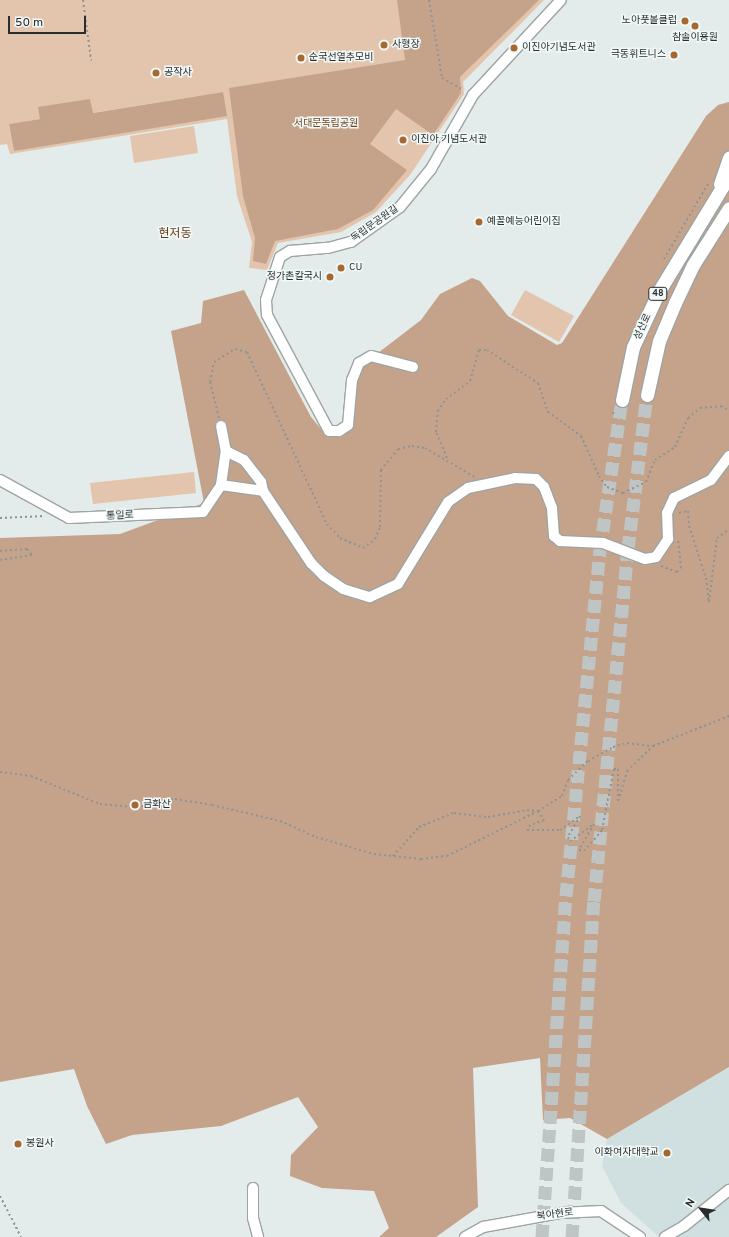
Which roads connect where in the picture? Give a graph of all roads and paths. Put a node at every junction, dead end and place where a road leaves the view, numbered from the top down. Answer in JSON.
{"nodes":[{"id":1,"x":83,"y":0,"type":"edge"},
{"id":2,"x":429,"y":0,"type":"edge"},
{"id":3,"x":561,"y":0,"type":"edge"},
{"id":4,"x":90,"y":60,"type":"dead end"},
{"id":5,"x":473,"y":95,"type":"junction"},
{"id":6,"x":729,"y":158,"type":"edge"},
{"id":7,"x":729,"y":176,"type":"edge"},
{"id":8,"x":715,"y":198,"type":"junction"},
{"id":9,"x":729,"y":202,"type":"edge"},
{"id":10,"x":729,"y":208,"type":"edge"},
{"id":11,"x":720,"y":219,"type":"junction"},
{"id":12,"x":413,"y":367,"type":"dead end"},
{"id":13,"x":647,"y":395,"type":"tunnel mouth"},
{"id":14,"x":622,"y":400,"type":"tunnel mouth"},
{"id":15,"x":729,"y":411,"type":"edge"},
{"id":16,"x":221,"y":426,"type":"joint"},
{"id":17,"x":226,"y":450,"type":"junction"},
{"id":18,"x":729,"y":456,"type":"edge"},
{"id":19,"x":447,"y":459,"type":"junction"},
{"id":20,"x":0,"y":480,"type":"edge"},
{"id":21,"x":486,"y":484,"type":"junction"},
{"id":22,"x":220,"y":485,"type":"junction"},
{"id":23,"x":263,"y":491,"type":"junction"},
{"id":24,"x":56,"y":512,"type":"junction"},
{"id":25,"x":676,"y":515,"type":"dead end"},
{"id":26,"x":0,"y":518,"type":"edge"},
{"id":27,"x":729,"y":529,"type":"edge"},
{"id":28,"x":677,"y":533,"type":"dead end"},
{"id":29,"x":0,"y":551,"type":"edge"},
{"id":30,"x":645,"y":559,"type":"junction"},
{"id":31,"x":0,"y":560,"type":"edge"},
{"id":32,"x":729,"y":716,"type":"edge"},
{"id":33,"x":653,"y":746,"type":"junction"},
{"id":34,"x":0,"y":772,"type":"edge"},
{"id":35,"x":538,"y":811,"type":"junction"},
{"id":36,"x":393,"y":856,"type":"junction"},
{"id":37,"x":253,"y":1188,"type":"dead end"},
{"id":38,"x":729,"y":1190,"type":"edge"},
{"id":39,"x":0,"y":1196,"type":"edge"},
{"id":40,"x":21,"y":1237,"type":"edge"},
{"id":41,"x":258,"y":1237,"type":"edge"},
{"id":42,"x":465,"y":1237,"type":"edge"},
{"id":43,"x":640,"y":1237,"type":"edge"},
{"id":44,"x":665,"y":1237,"type":"edge"}],
"edges":[{"from":1,"to":4,"type":"path"},
{"from":2,"to":5,"type":"path"},
{"from":3,"to":5,"type":"street","name":"독립문공원길"},
{"from":5,"to":12,"type":"street","name":"독립문공원길"},
{"from":6,"to":8,"type":"main road"},
{"from":7,"to":8,"type":"main road","number":"48"},
{"from":8,"to":14,"type":"main road","name":"성산로","number":"48"},
{"from":9,"to":11,"type":"main road","number":"48"},
{"from":10,"to":11,"type":"main road","name":"성산로","number":"48"},
{"from":11,"to":13,"type":"main road","name":"성산로","number":"48"},
{"from":15,"to":19,"type":"path"},
{"from":16,"to":17,"type":"street"},
{"from":16,"to":19,"type":"path"},
{"from":17,"to":22,"type":"street"},
{"from":17,"to":23,"type":"street"},
{"from":18,"to":30,"type":"street"},
{"from":19,"to":21,"type":"path"},
{"from":20,"to":24,"type":"street","name":"통일로"},
{"from":21,"to":23,"type":"street"},
{"from":21,"to":30,"type":"street"},
{"from":22,"to":23,"type":"street"},
{"from":22,"to":24,"type":"street","name":"통일로"},
{"from":24,"to":26,"type":"path"},
{"from":25,"to":27,"type":"path"},
{"from":28,"to":30,"type":"path"},
{"from":29,"to":31,"type":"path"},
{"from":32,"to":33,"type":"path"},
{"from":33,"to":35,"type":"path"},
{"from":33,"to":35,"type":"path"},
{"from":34,"to":36,"type":"path"},
{"from":35,"to":36,"type":"path"},
{"from":35,"to":36,"type":"path"},
{"from":37,"to":41,"type":"street"},
{"from":38,"to":44,"type":"street"},
{"from":39,"to":40,"type":"path"},
{"from":42,"to":43,"type":"street","name":"북아현로"}]}
